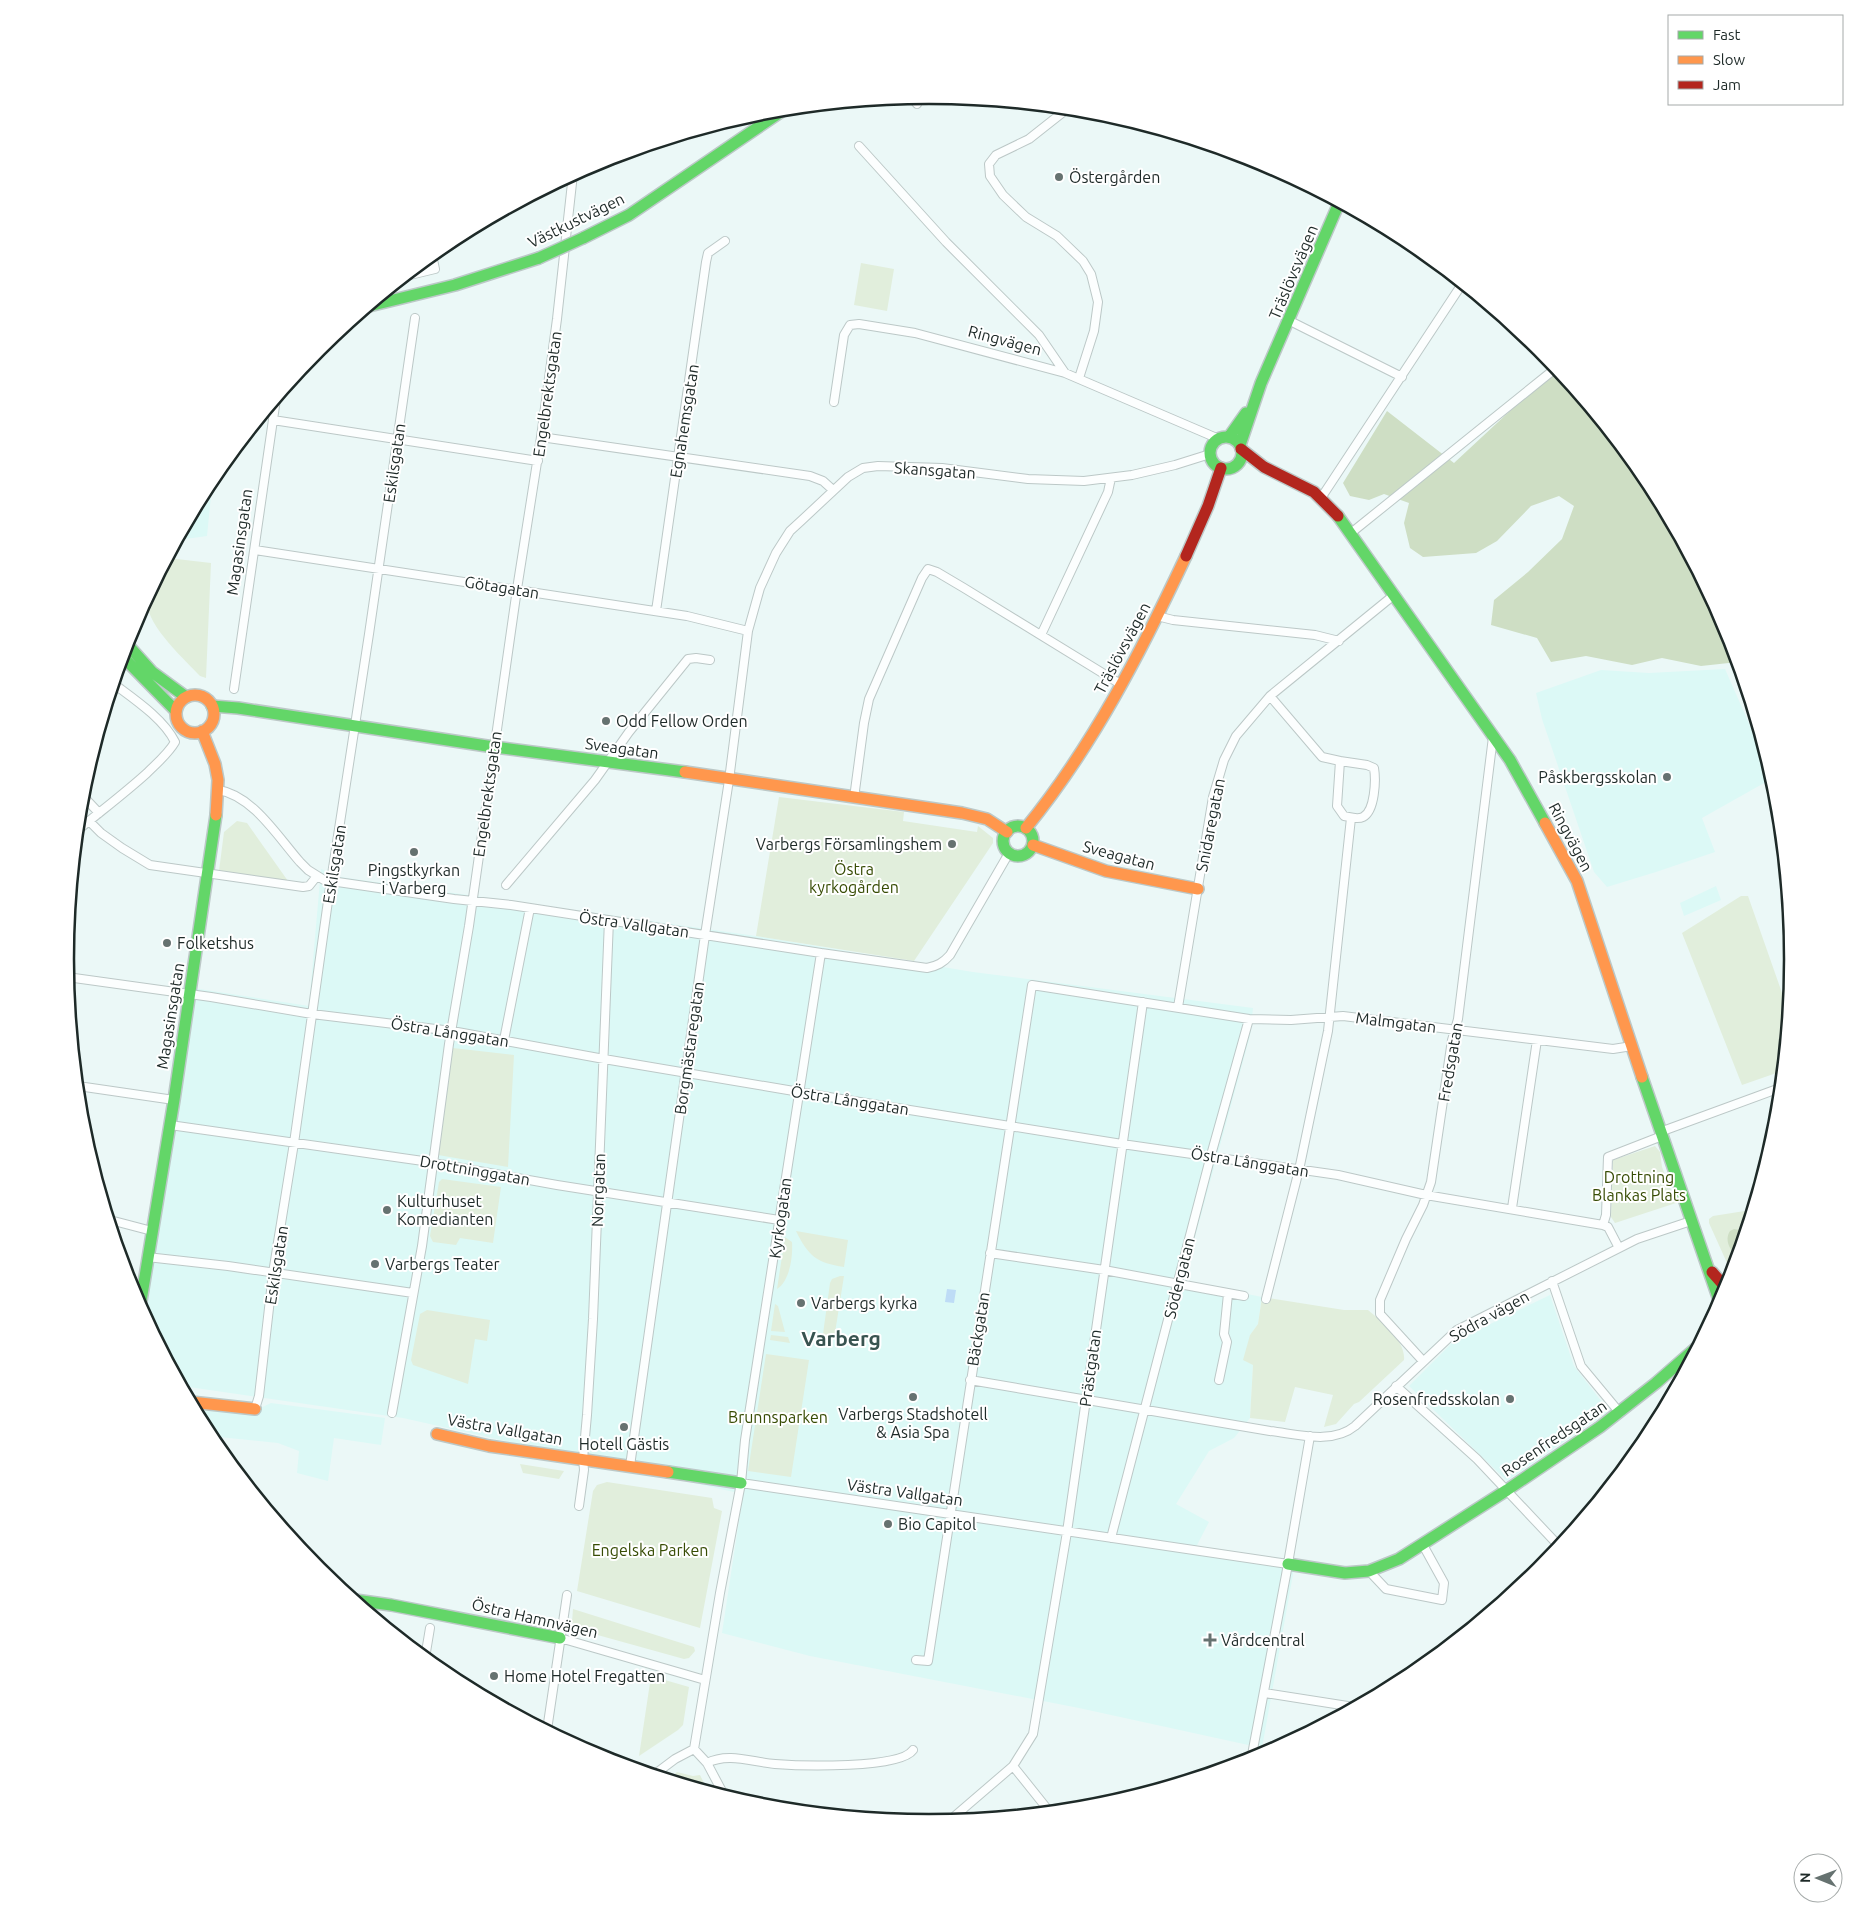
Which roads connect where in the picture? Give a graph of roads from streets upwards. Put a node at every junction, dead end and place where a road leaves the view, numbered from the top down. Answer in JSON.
{"nodes":[{"id":1,"x":1060,"y":114,"type":"edge"},
{"id":2,"x":770,"y":119,"type":"edge"},
{"id":3,"x":859,"y":146,"type":"dead end"},
{"id":4,"x":572,"y":183,"type":"edge"},
{"id":5,"x":1337,"y":207,"type":"edge"},
{"id":6,"x":725,"y":241,"type":"dead end"},
{"id":7,"x":434,"y":262,"type":"edge"},
{"id":8,"x":418,"y":273,"type":"edge"},
{"id":9,"x":1459,"y":288,"type":"edge"},
{"id":10,"x":380,"y":304,"type":"edge"},
{"id":11,"x":415,"y":318,"type":"dead end"},
{"id":12,"x":1290,"y":321,"type":"junction"},
{"id":13,"x":1551,"y":372,"type":"edge"},
{"id":14,"x":1065,"y":373,"type":"junction"},
{"id":15,"x":1402,"y":377,"type":"junction"},
{"id":16,"x":1079,"y":378,"type":"junction"},
{"id":17,"x":834,"y":402,"type":"dead end"},
{"id":18,"x":1250,"y":408,"type":"junction"},
{"id":19,"x":275,"y":409,"type":"edge"},
{"id":20,"x":273,"y":420,"type":"junction"},
{"id":21,"x":542,"y":437,"type":"junction"},
{"id":22,"x":398,"y":438,"type":"junction"},
{"id":23,"x":1224,"y":438,"type":"junction"},
{"id":24,"x":1241,"y":447,"type":"junction"},
{"id":25,"x":1210,"y":454,"type":"junction"},
{"id":26,"x":678,"y":457,"type":"junction"},
{"id":27,"x":538,"y":460,"type":"junction"},
{"id":28,"x":1236,"y":466,"type":"junction"},
{"id":29,"x":1262,"y":467,"type":"junction"},
{"id":30,"x":1221,"y":468,"type":"junction"},
{"id":31,"x":1110,"y":478,"type":"junction"},
{"id":32,"x":833,"y":490,"type":"junction"},
{"id":33,"x":1321,"y":498,"type":"junction"},
{"id":34,"x":1351,"y":532,"type":"junction"},
{"id":35,"x":255,"y":550,"type":"junction"},
{"id":36,"x":379,"y":567,"type":"junction"},
{"id":37,"x":517,"y":589,"type":"junction"},
{"id":38,"x":1394,"y":595,"type":"junction"},
{"id":39,"x":656,"y":611,"type":"junction"},
{"id":40,"x":1157,"y":616,"type":"junction"},
{"id":41,"x":748,"y":631,"type":"junction"},
{"id":42,"x":1041,"y":635,"type":"junction"},
{"id":43,"x":1339,"y":641,"type":"junction"},
{"id":44,"x":132,"y":650,"type":"edge"},
{"id":45,"x":710,"y":660,"type":"dead end"},
{"id":46,"x":128,"y":662,"type":"edge"},
{"id":47,"x":1122,"y":684,"type":"junction"},
{"id":48,"x":118,"y":687,"type":"edge"},
{"id":49,"x":234,"y":689,"type":"dead end"},
{"id":50,"x":1270,"y":696,"type":"junction"},
{"id":51,"x":186,"y":697,"type":"junction"},
{"id":52,"x":212,"y":706,"type":"junction"},
{"id":53,"x":176,"y":711,"type":"junction"},
{"id":54,"x":355,"y":726,"type":"junction"},
{"id":55,"x":202,"y":731,"type":"junction"},
{"id":56,"x":1493,"y":737,"type":"junction"},
{"id":57,"x":494,"y":747,"type":"junction"},
{"id":58,"x":608,"y":761,"type":"junction"},
{"id":59,"x":1340,"y":761,"type":"junction"},
{"id":60,"x":730,"y":780,"type":"junction"},
{"id":61,"x":218,"y":790,"type":"junction"},
{"id":62,"x":854,"y":798,"type":"junction"},
{"id":63,"x":88,"y":802,"type":"edge"},
{"id":64,"x":99,"y":813,"type":"junction"},
{"id":65,"x":1351,"y":818,"type":"junction"},
{"id":66,"x":89,"y":821,"type":"junction"},
{"id":67,"x":85,"y":825,"type":"edge"},
{"id":68,"x":1026,"y":828,"type":"junction"},
{"id":69,"x":1007,"y":832,"type":"junction"},
{"id":70,"x":1032,"y":845,"type":"junction"},
{"id":71,"x":1009,"y":853,"type":"junction"},
{"id":72,"x":209,"y":874,"type":"junction"},
{"id":73,"x":317,"y":876,"type":"junction"},
{"id":74,"x":331,"y":882,"type":"junction"},
{"id":75,"x":506,"y":885,"type":"dead end"},
{"id":76,"x":1198,"y":889,"type":"junction"},
{"id":77,"x":471,"y":901,"type":"junction"},
{"id":78,"x":530,"y":908,"type":"junction"},
{"id":79,"x":609,"y":920,"type":"junction"},
{"id":80,"x":705,"y":935,"type":"junction"},
{"id":81,"x":821,"y":953,"type":"junction"},
{"id":82,"x":75,"y":978,"type":"edge"},
{"id":83,"x":190,"y":995,"type":"junction"},
{"id":84,"x":1143,"y":1002,"type":"junction"},
{"id":85,"x":1178,"y":1007,"type":"junction"},
{"id":86,"x":312,"y":1014,"type":"junction"},
{"id":87,"x":1329,"y":1016,"type":"junction"},
{"id":88,"x":1249,"y":1019,"type":"junction"},
{"id":89,"x":1455,"y":1029,"type":"junction"},
{"id":90,"x":452,"y":1030,"type":"junction"},
{"id":91,"x":504,"y":1040,"type":"junction"},
{"id":92,"x":1537,"y":1040,"type":"junction"},
{"id":93,"x":1632,"y":1046,"type":"junction"},
{"id":94,"x":604,"y":1059,"type":"junction"},
{"id":95,"x":687,"y":1072,"type":"junction"},
{"id":96,"x":84,"y":1087,"type":"edge"},
{"id":97,"x":1774,"y":1090,"type":"edge"},
{"id":98,"x":798,"y":1092,"type":"junction"},
{"id":99,"x":174,"y":1100,"type":"junction"},
{"id":100,"x":170,"y":1125,"type":"junction"},
{"id":101,"x":1010,"y":1126,"type":"junction"},
{"id":102,"x":1661,"y":1134,"type":"junction"},
{"id":103,"x":294,"y":1143,"type":"junction"},
{"id":104,"x":1122,"y":1144,"type":"junction"},
{"id":105,"x":1211,"y":1155,"type":"junction"},
{"id":106,"x":434,"y":1163,"type":"junction"},
{"id":107,"x":1299,"y":1170,"type":"junction"},
{"id":108,"x":598,"y":1191,"type":"junction"},
{"id":109,"x":1426,"y":1195,"type":"junction"},
{"id":110,"x":668,"y":1202,"type":"junction"},
{"id":111,"x":1512,"y":1208,"type":"junction"},
{"id":112,"x":779,"y":1220,"type":"junction"},
{"id":113,"x":115,"y":1221,"type":"edge"},
{"id":114,"x":1690,"y":1221,"type":"junction"},
{"id":115,"x":1603,"y":1225,"type":"junction"},
{"id":116,"x":152,"y":1231,"type":"junction"},
{"id":117,"x":1619,"y":1248,"type":"junction"},
{"id":118,"x":990,"y":1253,"type":"junction"},
{"id":119,"x":148,"y":1257,"type":"junction"},
{"id":120,"x":1706,"y":1264,"type":"junction"},
{"id":121,"x":1104,"y":1270,"type":"junction"},
{"id":122,"x":273,"y":1273,"type":"junction"},
{"id":123,"x":1552,"y":1281,"type":"junction"},
{"id":124,"x":1720,"y":1283,"type":"edge"},
{"id":125,"x":1177,"y":1284,"type":"junction"},
{"id":126,"x":1716,"y":1292,"type":"edge"},
{"id":127,"x":142,"y":1293,"type":"edge"},
{"id":128,"x":413,"y":1293,"type":"junction"},
{"id":129,"x":1228,"y":1294,"type":"junction"},
{"id":130,"x":1244,"y":1296,"type":"dead end"},
{"id":131,"x":1266,"y":1299,"type":"dead end"},
{"id":132,"x":1686,"y":1357,"type":"edge"},
{"id":133,"x":1424,"y":1362,"type":"junction"},
{"id":134,"x":970,"y":1380,"type":"junction"},
{"id":135,"x":1219,"y":1380,"type":"dead end"},
{"id":136,"x":1396,"y":1386,"type":"junction"},
{"id":137,"x":1085,"y":1400,"type":"junction"},
{"id":138,"x":198,"y":1403,"type":"edge"},
{"id":139,"x":255,"y":1409,"type":"joint"},
{"id":140,"x":1145,"y":1410,"type":"junction"},
{"id":141,"x":392,"y":1413,"type":"dead end"},
{"id":142,"x":1620,"y":1413,"type":"junction"},
{"id":143,"x":437,"y":1434,"type":"dead end"},
{"id":144,"x":1310,"y":1436,"type":"junction"},
{"id":145,"x":583,"y":1459,"type":"junction"},
{"id":146,"x":630,"y":1466,"type":"junction"},
{"id":147,"x":741,"y":1483,"type":"junction"},
{"id":148,"x":1507,"y":1490,"type":"junction"},
{"id":149,"x":579,"y":1506,"type":"dead end"},
{"id":150,"x":950,"y":1515,"type":"junction"},
{"id":151,"x":1067,"y":1532,"type":"junction"},
{"id":152,"x":1111,"y":1538,"type":"junction"},
{"id":153,"x":1555,"y":1541,"type":"edge"},
{"id":154,"x":1422,"y":1545,"type":"junction"},
{"id":155,"x":1288,"y":1564,"type":"junction"},
{"id":156,"x":1369,"y":1571,"type":"junction"},
{"id":157,"x":567,"y":1595,"type":"dead end"},
{"id":158,"x":364,"y":1601,"type":"edge"},
{"id":159,"x":430,"y":1628,"type":"dead end"},
{"id":160,"x":560,"y":1638,"type":"junction"},
{"id":161,"x":427,"y":1651,"type":"edge"},
{"id":162,"x":916,"y":1660,"type":"dead end"},
{"id":163,"x":706,"y":1680,"type":"junction"},
{"id":164,"x":1265,"y":1693,"type":"junction"},
{"id":165,"x":1346,"y":1706,"type":"edge"},
{"id":166,"x":548,"y":1724,"type":"edge"},
{"id":167,"x":694,"y":1749,"type":"junction"},
{"id":168,"x":913,"y":1750,"type":"dead end"},
{"id":169,"x":1254,"y":1750,"type":"edge"},
{"id":170,"x":707,"y":1763,"type":"junction"},
{"id":171,"x":1012,"y":1766,"type":"junction"},
{"id":172,"x":660,"y":1771,"type":"edge"},
{"id":173,"x":720,"y":1788,"type":"edge"},
{"id":174,"x":1045,"y":1806,"type":"edge"},
{"id":175,"x":958,"y":1813,"type":"edge"}],
"edges":[{"from":1,"to":16,"type":"street"},
{"from":2,"to":10,"type":"street","name":"Västkustvägen","bridge":true},
{"from":3,"to":14,"type":"street"},
{"from":4,"to":21,"type":"street","name":"Engelbrektsgatan"},
{"from":5,"to":12,"type":"street","name":"Träslövsvägen"},
{"from":6,"to":26,"type":"street","name":"Egnahemsgatan"},
{"from":7,"to":8,"type":"street"},
{"from":9,"to":15,"type":"street"},
{"from":11,"to":22,"type":"street","name":"Eskilsgatan"},
{"from":12,"to":15,"type":"street"},
{"from":12,"to":18,"type":"street","name":"Träslövsvägen"},
{"from":13,"to":34,"type":"street"},
{"from":14,"to":16,"type":"street","name":"Ringvägen"},
{"from":14,"to":17,"type":"street","name":"Ringvägen"},
{"from":15,"to":33,"type":"street"},
{"from":16,"to":23,"type":"street","name":"Ringvägen"},
{"from":18,"to":23,"type":"street","name":"Träslövsvägen"},
{"from":18,"to":24,"type":"street","name":"Träslövsvägen"},
{"from":19,"to":20,"type":"street","name":"Magasinsgatan"},
{"from":20,"to":22,"type":"street"},
{"from":20,"to":35,"type":"street","name":"Magasinsgatan"},
{"from":21,"to":26,"type":"street"},
{"from":21,"to":27,"type":"street","name":"Engelbrektsgatan"},
{"from":22,"to":27,"type":"street"},
{"from":22,"to":36,"type":"street","name":"Eskilsgatan"},
{"from":23,"to":24,"type":"street"},
{"from":23,"to":25,"type":"street"},
{"from":24,"to":28,"type":"street"},
{"from":24,"to":29,"type":"street","name":"Ringvägen"},
{"from":25,"to":30,"type":"street"},
{"from":25,"to":31,"type":"street","name":"Skansgatan"},
{"from":26,"to":32,"type":"street"},
{"from":26,"to":39,"type":"street","name":"Egnahemsgatan"},
{"from":27,"to":37,"type":"street","name":"Engelbrektsgatan"},
{"from":28,"to":29,"type":"street","name":"Ringvägen"},
{"from":28,"to":30,"type":"street"},
{"from":29,"to":33,"type":"street","name":"Ringvägen"},
{"from":30,"to":40,"type":"street","name":"Träslövsvägen"},
{"from":31,"to":32,"type":"street","name":"Skansgatan"},
{"from":31,"to":42,"type":"street"},
{"from":32,"to":41,"type":"street","name":"Skansgatan"},
{"from":33,"to":34,"type":"street","name":"Ringvägen"},
{"from":34,"to":38,"type":"street","name":"Ringvägen"},
{"from":35,"to":36,"type":"street","name":"Götagatan"},
{"from":35,"to":49,"type":"street","name":"Magasinsgatan"},
{"from":36,"to":37,"type":"street","name":"Götagatan"},
{"from":36,"to":54,"type":"street","name":"Eskilsgatan"},
{"from":37,"to":39,"type":"street","name":"Götagatan"},
{"from":37,"to":57,"type":"street","name":"Engelbrektsgatan"},
{"from":38,"to":43,"type":"street","name":"Snidaregatan"},
{"from":38,"to":56,"type":"street","name":"Ringvägen"},
{"from":39,"to":41,"type":"street","name":"Götagatan"},
{"from":40,"to":43,"type":"street"},
{"from":40,"to":47,"type":"street","name":"Träslövsvägen"},
{"from":41,"to":60,"type":"street","name":"Borgmästaregatan"},
{"from":42,"to":47,"type":"street"},
{"from":42,"to":62,"type":"street"},
{"from":43,"to":50,"type":"street","name":"Snidaregatan"},
{"from":44,"to":51,"type":"street"},
{"from":45,"to":58,"type":"street"},
{"from":46,"to":53,"type":"street"},
{"from":47,"to":68,"type":"street","name":"Träslövsvägen"},
{"from":48,"to":64,"type":"street"},
{"from":50,"to":59,"type":"street"},
{"from":50,"to":76,"type":"street","name":"Snidaregatan"},
{"from":51,"to":52,"type":"street"},
{"from":51,"to":53,"type":"street"},
{"from":52,"to":54,"type":"street","name":"Sveagatan"},
{"from":52,"to":55,"type":"street"},
{"from":53,"to":55,"type":"street"},
{"from":54,"to":57,"type":"street","name":"Sveagatan"},
{"from":54,"to":74,"type":"street","name":"Eskilsgatan"},
{"from":55,"to":61,"type":"street","name":"Magasinsgatan"},
{"from":56,"to":89,"type":"street","name":"Fredsgatan"},
{"from":56,"to":93,"type":"street","name":"Ringvägen"},
{"from":57,"to":58,"type":"street","name":"Sveagatan"},
{"from":57,"to":77,"type":"street","name":"Engelbrektsgatan"},
{"from":58,"to":60,"type":"street","name":"Sveagatan"},
{"from":58,"to":75,"type":"street"},
{"from":59,"to":65,"type":"street"},
{"from":59,"to":65,"type":"street"},
{"from":60,"to":62,"type":"street","name":"Sveagatan"},
{"from":60,"to":80,"type":"street","name":"Borgmästaregatan"},
{"from":61,"to":72,"type":"street","name":"Magasinsgatan"},
{"from":61,"to":73,"type":"street","name":"Östra Vallgatan"},
{"from":62,"to":69,"type":"street","name":"Sveagatan"},
{"from":63,"to":64,"type":"street"},
{"from":64,"to":66,"type":"street"},
{"from":65,"to":87,"type":"street"},
{"from":66,"to":67,"type":"street"},
{"from":66,"to":72,"type":"street"},
{"from":68,"to":69,"type":"street"},
{"from":68,"to":70,"type":"street"},
{"from":69,"to":71,"type":"street"},
{"from":70,"to":71,"type":"street"},
{"from":70,"to":76,"type":"street","name":"Sveagatan"},
{"from":71,"to":81,"type":"street","name":"Östra Vallgatan"},
{"from":72,"to":73,"type":"street"},
{"from":72,"to":83,"type":"street","name":"Magasinsgatan"},
{"from":73,"to":74,"type":"street","name":"Östra Vallgatan"},
{"from":74,"to":77,"type":"street","name":"Östra Vallgatan"},
{"from":74,"to":86,"type":"street","name":"Eskilsgatan"},
{"from":76,"to":85,"type":"street","name":"Snidaregatan"},
{"from":77,"to":78,"type":"street","name":"Östra Vallgatan"},
{"from":77,"to":90,"type":"street","name":"Engelbrektsgatan"},
{"from":78,"to":79,"type":"street","name":"Östra Vallgatan"},
{"from":78,"to":91,"type":"street"},
{"from":79,"to":80,"type":"street","name":"Östra Vallgatan"},
{"from":79,"to":94,"type":"street","name":"Norrgatan"},
{"from":80,"to":81,"type":"street","name":"Östra Vallgatan"},
{"from":80,"to":95,"type":"street","name":"Borgmästaregatan"},
{"from":81,"to":98,"type":"street","name":"Kyrkogatan"},
{"from":82,"to":83,"type":"street","name":"Östra Långgatan"},
{"from":83,"to":86,"type":"street","name":"Östra Långgatan"},
{"from":83,"to":99,"type":"street","name":"Magasinsgatan"},
{"from":84,"to":85,"type":"street"},
{"from":84,"to":101,"type":"street","name":"Bäckgatan"},
{"from":84,"to":104,"type":"street","name":"Prästgatan"},
{"from":85,"to":88,"type":"street"},
{"from":86,"to":90,"type":"street","name":"Östra Långgatan"},
{"from":86,"to":103,"type":"street","name":"Eskilsgatan"},
{"from":87,"to":88,"type":"street","name":"Malmgatan"},
{"from":87,"to":89,"type":"street","name":"Malmgatan"},
{"from":87,"to":107,"type":"street"},
{"from":88,"to":105,"type":"street","name":"Södergatan"},
{"from":89,"to":92,"type":"street","name":"Malmgatan"},
{"from":89,"to":109,"type":"street","name":"Fredsgatan"},
{"from":90,"to":91,"type":"street","name":"Östra Långgatan"},
{"from":90,"to":106,"type":"street","name":"Engelbrektsgatan"},
{"from":91,"to":94,"type":"street","name":"Östra Långgatan"},
{"from":92,"to":93,"type":"street","name":"Malmgatan"},
{"from":92,"to":111,"type":"street"},
{"from":93,"to":102,"type":"street","name":"Ringvägen"},
{"from":94,"to":95,"type":"street","name":"Östra Långgatan"},
{"from":94,"to":108,"type":"street","name":"Norrgatan"},
{"from":95,"to":98,"type":"street","name":"Östra Långgatan"},
{"from":95,"to":110,"type":"street","name":"Borgmästaregatan"},
{"from":96,"to":99,"type":"street"},
{"from":97,"to":102,"type":"street"},
{"from":98,"to":101,"type":"street","name":"Östra Långgatan"},
{"from":98,"to":112,"type":"street","name":"Kyrkogatan"},
{"from":99,"to":100,"type":"street","name":"Magasinsgatan"},
{"from":100,"to":103,"type":"street","name":"Drottninggatan"},
{"from":100,"to":116,"type":"street","name":"Magasinsgatan"},
{"from":101,"to":104,"type":"street","name":"Östra Långgatan"},
{"from":101,"to":118,"type":"street","name":"Bäckgatan"},
{"from":102,"to":114,"type":"street","name":"Ringvägen"},
{"from":102,"to":115,"type":"street"},
{"from":103,"to":106,"type":"street","name":"Drottninggatan"},
{"from":103,"to":122,"type":"street","name":"Eskilsgatan"},
{"from":104,"to":105,"type":"street","name":"Östra Långgatan"},
{"from":104,"to":121,"type":"street","name":"Prästgatan"},
{"from":105,"to":107,"type":"street","name":"Östra Långgatan"},
{"from":105,"to":125,"type":"street","name":"Södergatan"},
{"from":106,"to":108,"type":"street","name":"Drottninggatan"},
{"from":106,"to":128,"type":"street","name":"Engelbrektsgatan"},
{"from":107,"to":109,"type":"street","name":"Östra Långgatan"},
{"from":107,"to":131,"type":"street"},
{"from":108,"to":110,"type":"street","name":"Drottninggatan"},
{"from":108,"to":145,"type":"street","name":"Norrgatan"},
{"from":109,"to":111,"type":"street","name":"Östra Långgatan"},
{"from":109,"to":133,"type":"street","name":"Fredsgatan"},
{"from":110,"to":112,"type":"street","name":"Drottninggatan"},
{"from":110,"to":146,"type":"street","name":"Borgmästaregatan"},
{"from":111,"to":115,"type":"street","name":"Östra Långgatan"},
{"from":112,"to":147,"type":"street","name":"Kyrkogatan"},
{"from":113,"to":116,"type":"street"},
{"from":114,"to":117,"type":"street","name":"Södra vägen"},
{"from":114,"to":120,"type":"street","name":"Ringvägen"},
{"from":115,"to":117,"type":"street"},
{"from":116,"to":119,"type":"street","name":"Magasinsgatan"},
{"from":117,"to":123,"type":"street","name":"Södra vägen"},
{"from":118,"to":121,"type":"street"},
{"from":118,"to":134,"type":"street","name":"Bäckgatan"},
{"from":119,"to":122,"type":"street"},
{"from":119,"to":127,"type":"street","name":"Magasinsgatan"},
{"from":120,"to":124,"type":"street"},
{"from":120,"to":126,"type":"street","name":"Ringvägen"},
{"from":121,"to":125,"type":"street"},
{"from":121,"to":137,"type":"street","name":"Prästgatan"},
{"from":122,"to":128,"type":"street"},
{"from":122,"to":139,"type":"street","name":"Eskilsgatan"},
{"from":123,"to":133,"type":"street","name":"Södra vägen"},
{"from":123,"to":142,"type":"street"},
{"from":125,"to":129,"type":"street"},
{"from":125,"to":140,"type":"street","name":"Södergatan"},
{"from":128,"to":141,"type":"street","name":"Engelbrektsgatan"},
{"from":129,"to":130,"type":"street"},
{"from":129,"to":135,"type":"street"},
{"from":132,"to":142,"type":"street","name":"Rosenfredsgatan"},
{"from":133,"to":136,"type":"street","name":"Södra vägen"},
{"from":134,"to":137,"type":"street","name":"Södra vägen"},
{"from":134,"to":150,"type":"street","name":"Bäckgatan"},
{"from":136,"to":144,"type":"street","name":"Södra vägen"},
{"from":136,"to":148,"type":"street"},
{"from":137,"to":140,"type":"street","name":"Södra vägen"},
{"from":137,"to":151,"type":"street","name":"Prästgatan"},
{"from":138,"to":139,"type":"street"},
{"from":140,"to":144,"type":"street","name":"Södra vägen"},
{"from":140,"to":152,"type":"street","name":"Södergatan"},
{"from":142,"to":148,"type":"street","name":"Rosenfredsgatan"},
{"from":143,"to":145,"type":"street","name":"Västra Vallgatan"},
{"from":144,"to":155,"type":"street"},
{"from":145,"to":146,"type":"street","name":"Västra Vallgatan"},
{"from":145,"to":149,"type":"street","name":"Norrgatan"},
{"from":146,"to":147,"type":"street","name":"Västra Vallgatan"},
{"from":147,"to":150,"type":"street","name":"Västra Vallgatan"},
{"from":147,"to":163,"type":"street","name":"Kyrkogatan"},
{"from":148,"to":153,"type":"street"},
{"from":148,"to":154,"type":"street","name":"Rosenfredsgatan"},
{"from":150,"to":151,"type":"street","name":"Västra Vallgatan"},
{"from":150,"to":162,"type":"street","name":"Bäckgatan"},
{"from":151,"to":152,"type":"street","name":"Västra Vallgatan"},
{"from":151,"to":171,"type":"street","name":"Prästgatan"},
{"from":152,"to":155,"type":"street","name":"Västra Vallgatan"},
{"from":154,"to":156,"type":"street","name":"Rosenfredsgatan"},
{"from":154,"to":156,"type":"street"},
{"from":155,"to":156,"type":"street","name":"Västra Vallgatan"},
{"from":155,"to":164,"type":"street"},
{"from":157,"to":160,"type":"street"},
{"from":158,"to":160,"type":"street","name":"Östra Hamnvägen"},
{"from":159,"to":161,"type":"street"},
{"from":160,"to":163,"type":"street","name":"Östra Hamnvägen"},
{"from":160,"to":166,"type":"street"},
{"from":163,"to":167,"type":"street","name":"Kyrkogatan"},
{"from":164,"to":165,"type":"street"},
{"from":164,"to":169,"type":"street"},
{"from":167,"to":170,"type":"street"},
{"from":167,"to":172,"type":"street"},
{"from":168,"to":170,"type":"street"},
{"from":170,"to":173,"type":"street"},
{"from":171,"to":174,"type":"street"},
{"from":171,"to":175,"type":"street"}]}
